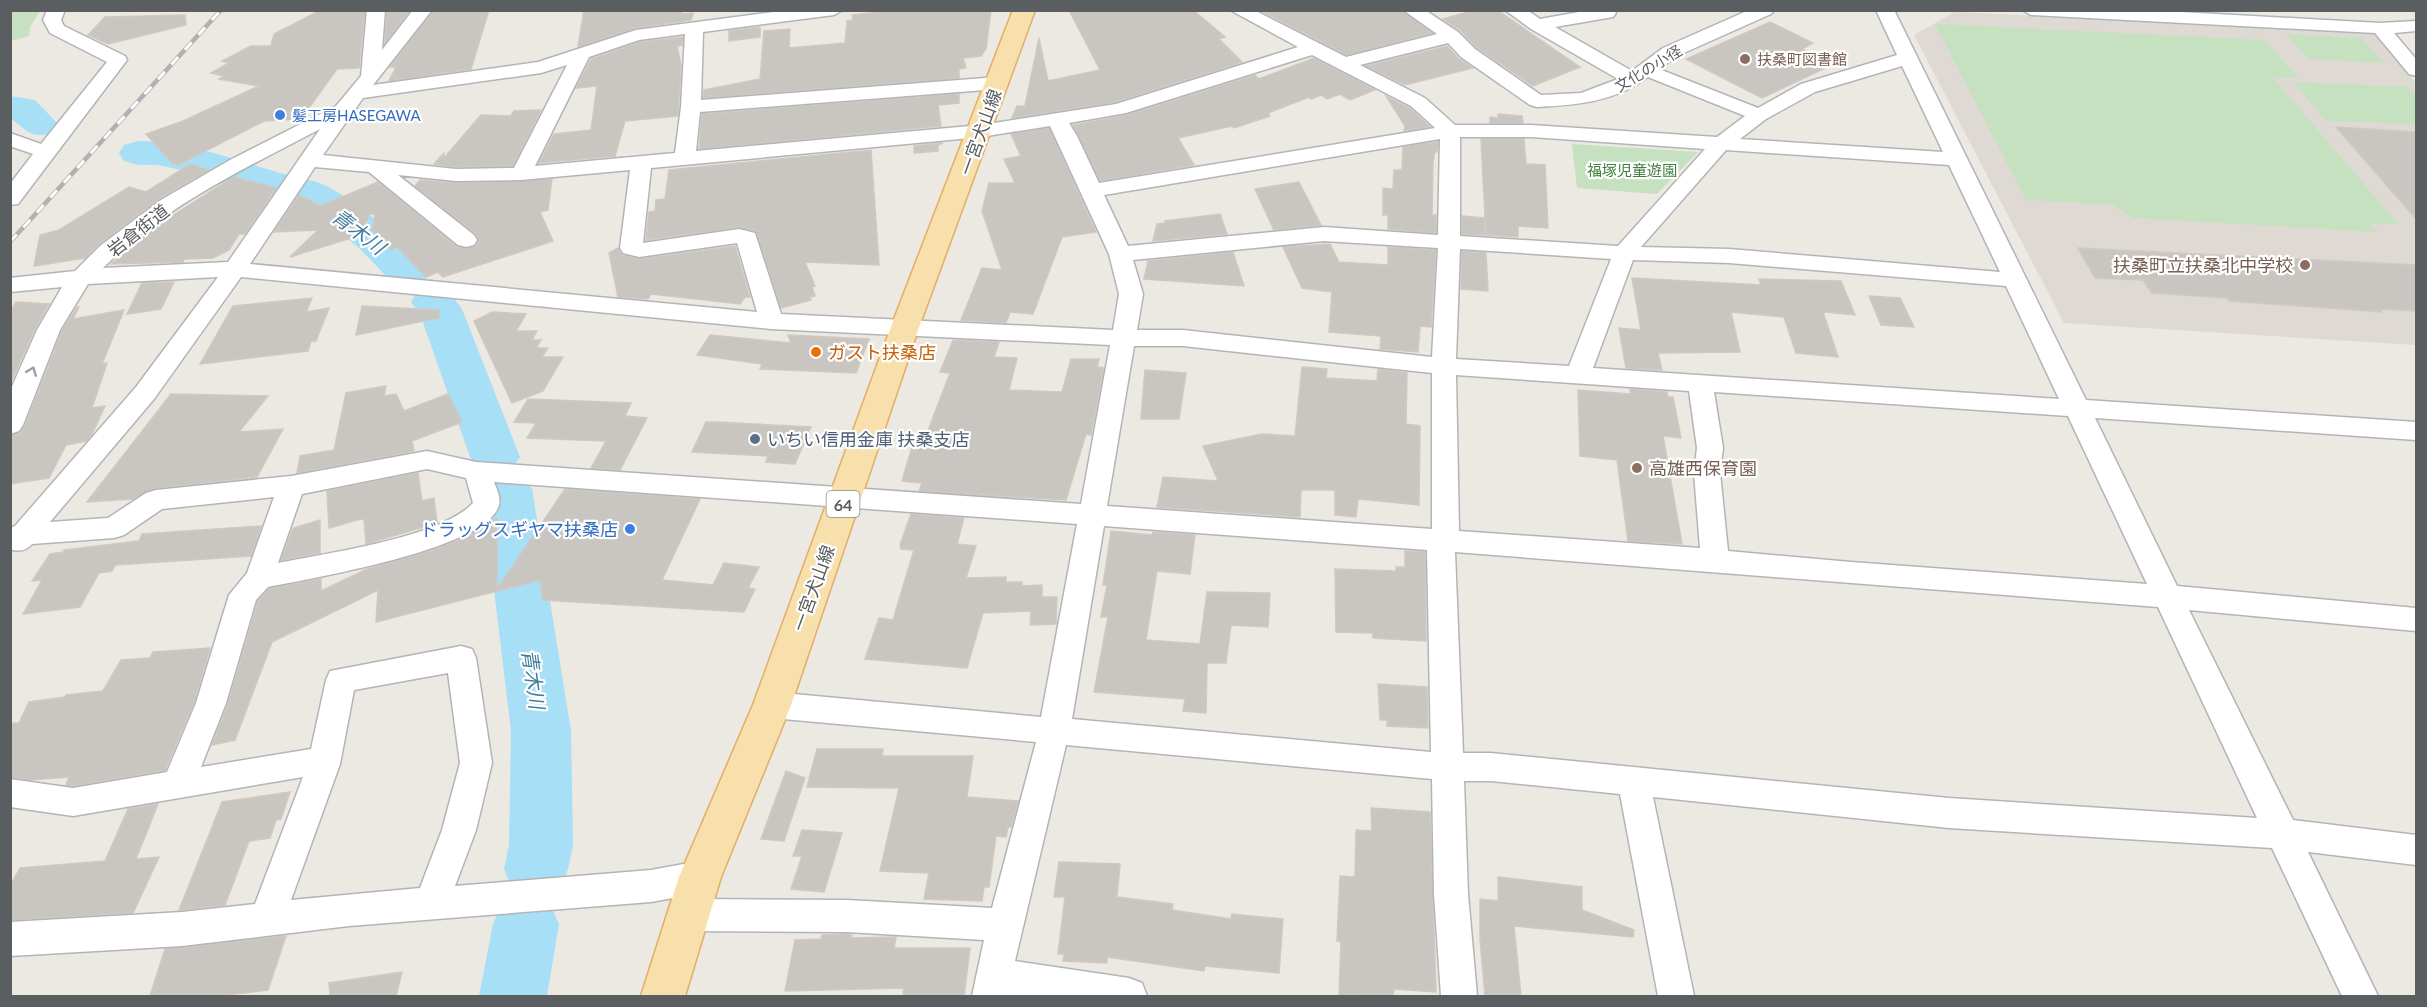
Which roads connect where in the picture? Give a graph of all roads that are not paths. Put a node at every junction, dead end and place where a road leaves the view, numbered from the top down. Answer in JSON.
{"nodes":[{"id":1,"x":56,"y":10,"type":"edge"},
{"id":2,"x":376,"y":10,"type":"edge"},
{"id":3,"x":423,"y":10,"type":"edge"},
{"id":4,"x":834,"y":10,"type":"edge"},
{"id":5,"x":1024,"y":10,"type":"edge"},
{"id":6,"x":1239,"y":10,"type":"edge"},
{"id":7,"x":1438,"y":10,"type":"edge"},
{"id":8,"x":1514,"y":10,"type":"edge"},
{"id":9,"x":1605,"y":10,"type":"edge"},
{"id":10,"x":1765,"y":10,"type":"edge"},
{"id":11,"x":1885,"y":10,"type":"edge"},
{"id":12,"x":2031,"y":10,"type":"edge"},
{"id":13,"x":1416,"y":13,"type":"edge"},
{"id":14,"x":2235,"y":15,"type":"edge"},
{"id":15,"x":650,"y":17,"type":"dead end"},
{"id":16,"x":1538,"y":25,"type":"junction"},
{"id":17,"x":2416,"y":26,"type":"edge"},
{"id":18,"x":694,"y":28,"type":"junction"},
{"id":19,"x":2380,"y":28,"type":"junction"},
{"id":20,"x":636,"y":35,"type":"junction"},
{"id":21,"x":1452,"y":36,"type":"junction"},
{"id":22,"x":1315,"y":48,"type":"junction"},
{"id":23,"x":581,"y":55,"type":"junction"},
{"id":24,"x":1908,"y":58,"type":"junction"},
{"id":25,"x":1346,"y":63,"type":"junction"},
{"id":26,"x":2416,"y":70,"type":"edge"},
{"id":27,"x":1639,"y":74,"type":"junction"},
{"id":28,"x":998,"y":83,"type":"junction"},
{"id":29,"x":357,"y":93,"type":"junction"},
{"id":30,"x":1537,"y":101,"type":"junction"},
{"id":31,"x":691,"y":107,"type":"junction"},
{"id":32,"x":1759,"y":115,"type":"junction"},
{"id":33,"x":1056,"y":119,"type":"junction"},
{"id":34,"x":981,"y":131,"type":"junction"},
{"id":35,"x":1450,"y":131,"type":"junction"},
{"id":36,"x":1531,"y":131,"type":"junction"},
{"id":37,"x":10,"y":139,"type":"edge"},
{"id":38,"x":1719,"y":145,"type":"junction"},
{"id":39,"x":45,"y":152,"type":"junction"},
{"id":40,"x":686,"y":159,"type":"junction"},
{"id":41,"x":1957,"y":159,"type":"junction"},
{"id":42,"x":309,"y":160,"type":"junction"},
{"id":43,"x":641,"y":164,"type":"junction"},
{"id":44,"x":376,"y":168,"type":"junction"},
{"id":45,"x":521,"y":174,"type":"junction"},
{"id":46,"x":1092,"y":191,"type":"junction"},
{"id":47,"x":10,"y":199,"type":"edge"},
{"id":48,"x":466,"y":240,"type":"dead end"},
{"id":49,"x":1449,"y":243,"type":"junction"},
{"id":50,"x":1624,"y":253,"type":"junction"},
{"id":51,"x":1120,"y":254,"type":"junction"},
{"id":52,"x":235,"y":269,"type":"junction"},
{"id":53,"x":81,"y":278,"type":"junction"},
{"id":54,"x":2015,"y":280,"type":"junction"},
{"id":55,"x":10,"y":285,"type":"edge"},
{"id":56,"x":771,"y":321,"type":"junction"},
{"id":57,"x":905,"y":327,"type":"junction"},
{"id":58,"x":1122,"y":338,"type":"junction"},
{"id":59,"x":1444,"y":366,"type":"junction"},
{"id":60,"x":1578,"y":375,"type":"junction"},
{"id":61,"x":1700,"y":382,"type":"junction"},
{"id":62,"x":2076,"y":407,"type":"junction"},
{"id":63,"x":10,"y":425,"type":"edge"},
{"id":64,"x":2416,"y":431,"type":"edge"},
{"id":65,"x":476,"y":471,"type":"junction"},
{"id":66,"x":291,"y":486,"type":"junction"},
{"id":67,"x":845,"y":498,"type":"junction"},
{"id":68,"x":1092,"y":515,"type":"junction"},
{"id":69,"x":1441,"y":539,"type":"junction"},
{"id":70,"x":15,"y":540,"type":"edge"},
{"id":71,"x":1715,"y":560,"type":"junction"},
{"id":72,"x":259,"y":578,"type":"junction"},
{"id":73,"x":2168,"y":597,"type":"junction"},
{"id":74,"x":2416,"y":619,"type":"edge"},
{"id":75,"x":772,"y":705,"type":"junction"},
{"id":76,"x":1054,"y":732,"type":"junction"},
{"id":77,"x":324,"y":764,"type":"junction"},
{"id":78,"x":1446,"y":766,"type":"junction"},
{"id":79,"x":1634,"y":783,"type":"junction"},
{"id":80,"x":177,"y":786,"type":"junction"},
{"id":81,"x":10,"y":793,"type":"edge"},
{"id":82,"x":2282,"y":834,"type":"junction"},
{"id":83,"x":2416,"y":850,"type":"edge"},
{"id":84,"x":700,"y":877,"type":"junction"},
{"id":85,"x":431,"y":904,"type":"junction"},
{"id":86,"x":687,"y":915,"type":"junction"},
{"id":87,"x":266,"y":920,"type":"junction"},
{"id":88,"x":1005,"y":925,"type":"junction"},
{"id":89,"x":10,"y":939,"type":"edge"},
{"id":90,"x":992,"y":986,"type":"edge"},
{"id":91,"x":663,"y":996,"type":"edge"},
{"id":92,"x":1129,"y":996,"type":"edge"},
{"id":93,"x":1459,"y":996,"type":"edge"},
{"id":94,"x":1676,"y":996,"type":"edge"},
{"id":95,"x":2360,"y":996,"type":"edge"}],
"edges":[{"from":1,"to":39,"type":"street"},
{"from":2,"to":29,"type":"street"},
{"from":3,"to":29,"type":"street"},
{"from":4,"to":18,"type":"street"},
{"from":5,"to":28,"type":"main road","name":"一宮犬山線","number":"64"},
{"from":6,"to":22,"type":"street"},
{"from":7,"to":13,"type":"street"},
{"from":8,"to":16,"type":"street"},
{"from":9,"to":16,"type":"street"},
{"from":10,"to":27,"type":"street","name":"文化の小径"},
{"from":11,"to":24,"type":"street"},
{"from":12,"to":14,"type":"street"},
{"from":13,"to":21,"type":"street"},
{"from":14,"to":19,"type":"street"},
{"from":15,"to":20,"type":"street"},
{"from":16,"to":27,"type":"street"},
{"from":17,"to":19,"type":"street"},
{"from":18,"to":20,"type":"street"},
{"from":18,"to":31,"type":"street"},
{"from":19,"to":26,"type":"street"},
{"from":20,"to":23,"type":"street"},
{"from":21,"to":25,"type":"street"},
{"from":21,"to":30,"type":"street"},
{"from":22,"to":25,"type":"street"},
{"from":22,"to":33,"type":"street"},
{"from":23,"to":29,"type":"street"},
{"from":23,"to":45,"type":"street"},
{"from":24,"to":32,"type":"street"},
{"from":24,"to":41,"type":"street"},
{"from":25,"to":35,"type":"street"},
{"from":27,"to":30,"type":"street","name":"文化の小径"},
{"from":27,"to":32,"type":"street"},
{"from":28,"to":31,"type":"street"},
{"from":28,"to":34,"type":"main road","name":"一宮犬山線","number":"64"},
{"from":29,"to":42,"type":"street"},
{"from":29,"to":53,"type":"street","name":"岩倉街道"},
{"from":30,"to":36,"type":"street"},
{"from":31,"to":40,"type":"street"},
{"from":32,"to":38,"type":"street"},
{"from":33,"to":34,"type":"street"},
{"from":33,"to":46,"type":"street"},
{"from":34,"to":40,"type":"street"},
{"from":34,"to":57,"type":"main road","name":"一宮犬山線","number":"64"},
{"from":35,"to":36,"type":"street"},
{"from":35,"to":46,"type":"street"},
{"from":35,"to":49,"type":"street"},
{"from":36,"to":38,"type":"street"},
{"from":37,"to":39,"type":"street"},
{"from":38,"to":41,"type":"street"},
{"from":38,"to":50,"type":"street"},
{"from":39,"to":47,"type":"street"},
{"from":40,"to":43,"type":"street"},
{"from":41,"to":54,"type":"street"},
{"from":42,"to":44,"type":"street"},
{"from":42,"to":52,"type":"street"},
{"from":43,"to":45,"type":"street"},
{"from":43,"to":56,"type":"street"},
{"from":44,"to":45,"type":"street"},
{"from":44,"to":48,"type":"street"},
{"from":46,"to":51,"type":"street"},
{"from":49,"to":50,"type":"street"},
{"from":49,"to":51,"type":"street"},
{"from":49,"to":59,"type":"street"},
{"from":50,"to":54,"type":"street"},
{"from":50,"to":60,"type":"street"},
{"from":51,"to":58,"type":"street"},
{"from":52,"to":53,"type":"street"},
{"from":52,"to":56,"type":"street"},
{"from":52,"to":70,"type":"street"},
{"from":53,"to":55,"type":"street"},
{"from":63,"to":53,"type":"street","name":"岩倉街道","one_way":true},
{"from":54,"to":62,"type":"street"},
{"from":56,"to":57,"type":"street"},
{"from":57,"to":58,"type":"street"},
{"from":57,"to":67,"type":"main road","name":"一宮犬山線","number":"64"},
{"from":58,"to":59,"type":"street"},
{"from":58,"to":68,"type":"street"},
{"from":59,"to":60,"type":"street"},
{"from":59,"to":69,"type":"street"},
{"from":60,"to":61,"type":"street"},
{"from":61,"to":62,"type":"street"},
{"from":61,"to":71,"type":"street"},
{"from":62,"to":64,"type":"street"},
{"from":62,"to":73,"type":"street"},
{"from":65,"to":66,"type":"street"},
{"from":65,"to":67,"type":"street"},
{"from":65,"to":72,"type":"street"},
{"from":66,"to":70,"type":"street"},
{"from":66,"to":72,"type":"street"},
{"from":67,"to":68,"type":"street"},
{"from":67,"to":75,"type":"main road","name":"一宮犬山線","number":"64"},
{"from":68,"to":69,"type":"street"},
{"from":68,"to":76,"type":"street"},
{"from":69,"to":71,"type":"street"},
{"from":69,"to":78,"type":"street"},
{"from":71,"to":73,"type":"street"},
{"from":72,"to":80,"type":"street"},
{"from":73,"to":74,"type":"street"},
{"from":73,"to":82,"type":"street"},
{"from":75,"to":76,"type":"street"},
{"from":75,"to":84,"type":"main road","name":"一宮犬山線","number":"64"},
{"from":76,"to":78,"type":"street"},
{"from":76,"to":88,"type":"street"},
{"from":77,"to":80,"type":"street"},
{"from":77,"to":85,"type":"street"},
{"from":77,"to":87,"type":"street"},
{"from":78,"to":79,"type":"street"},
{"from":78,"to":93,"type":"street"},
{"from":79,"to":82,"type":"street"},
{"from":79,"to":94,"type":"street"},
{"from":80,"to":81,"type":"street"},
{"from":82,"to":83,"type":"street"},
{"from":82,"to":95,"type":"street"},
{"from":84,"to":85,"type":"street"},
{"from":84,"to":86,"type":"main road","name":"一宮犬山線","number":"64"},
{"from":85,"to":87,"type":"street"},
{"from":86,"to":88,"type":"street"},
{"from":86,"to":91,"type":"main road","name":"一宮犬山線","number":"64"},
{"from":87,"to":89,"type":"street"},
{"from":88,"to":90,"type":"street"},
{"from":90,"to":92,"type":"street"}]}
